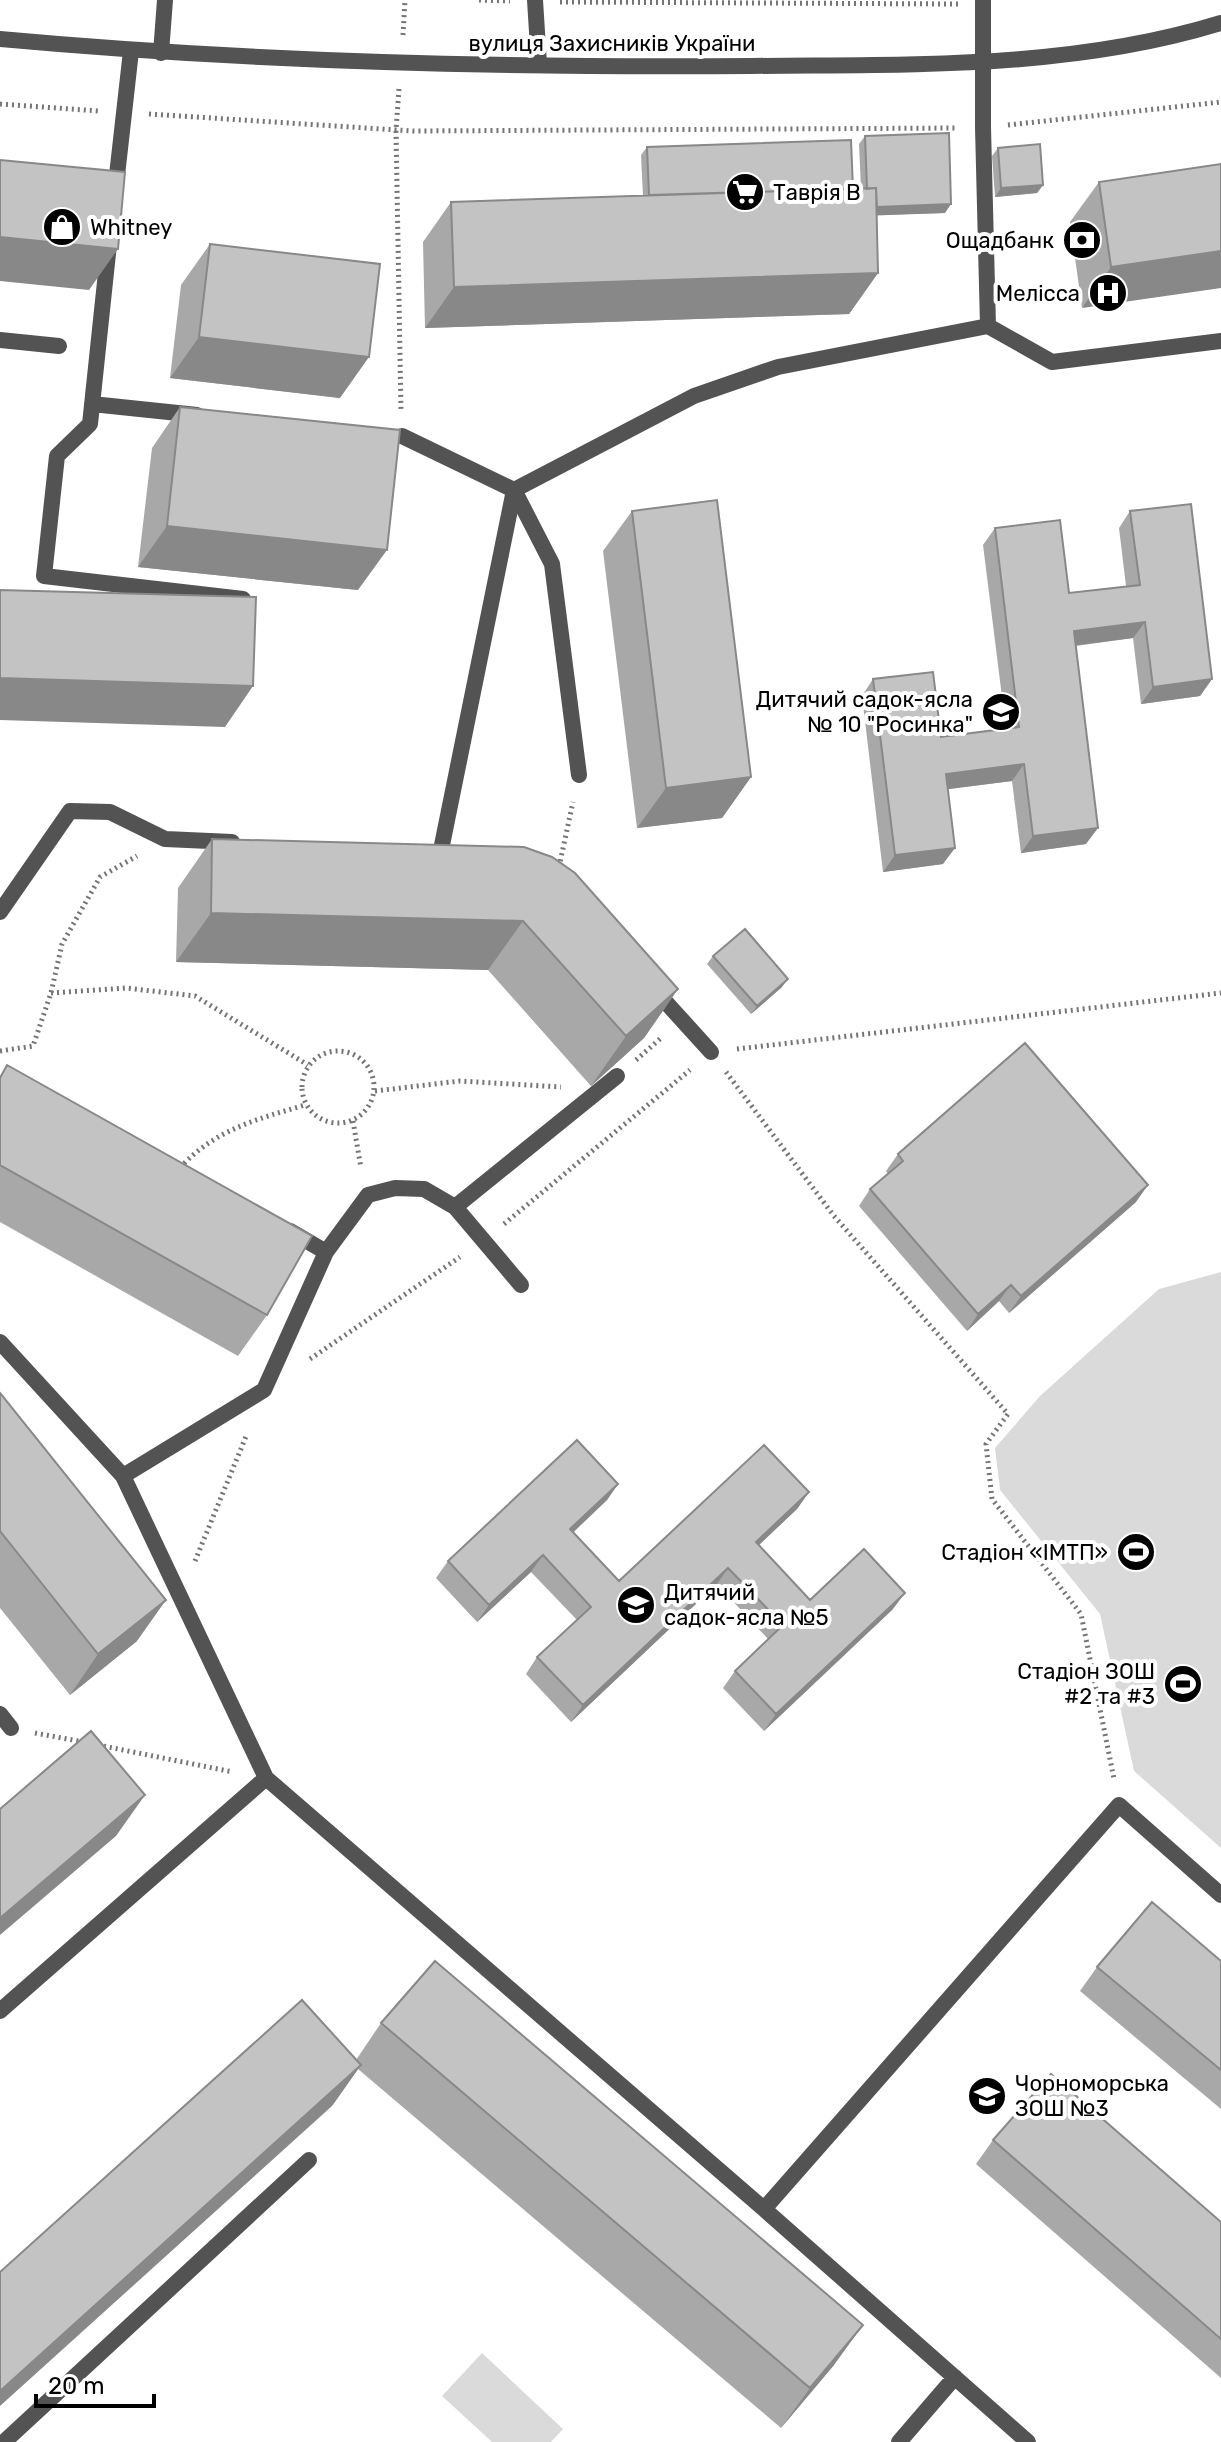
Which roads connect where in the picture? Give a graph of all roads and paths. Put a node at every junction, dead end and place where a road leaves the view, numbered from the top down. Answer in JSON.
{"nodes":[{"id":1,"x":165,"y":0,"type":"edge"},
{"id":2,"x":405,"y":0,"type":"edge"},
{"id":3,"x":479,"y":0,"type":"edge"},
{"id":4,"x":535,"y":1,"type":"edge"},
{"id":5,"x":983,"y":2,"type":"edge"},
{"id":6,"x":1221,"y":23,"type":"edge"},
{"id":7,"x":0,"y":39,"type":"edge"},
{"id":8,"x":131,"y":51,"type":"junction"},
{"id":9,"x":161,"y":53,"type":"junction"},
{"id":10,"x":401,"y":63,"type":"junction"},
{"id":11,"x":539,"y":64,"type":"junction"},
{"id":12,"x":983,"y":64,"type":"junction"},
{"id":13,"x":1221,"y":102,"type":"edge"},
{"id":14,"x":0,"y":104,"type":"edge"},
{"id":15,"x":124,"y":112,"type":"junction"},
{"id":16,"x":983,"y":127,"type":"junction"},
{"id":17,"x":396,"y":130,"type":"junction"},
{"id":18,"x":988,"y":326,"type":"junction"},
{"id":19,"x":0,"y":340,"type":"edge"},
{"id":20,"x":1221,"y":341,"type":"edge"},
{"id":21,"x":59,"y":346,"type":"dead end"},
{"id":22,"x":92,"y":404,"type":"junction"},
{"id":23,"x":214,"y":417,"type":"edge"},
{"id":24,"x":402,"y":436,"type":"joint"},
{"id":25,"x":514,"y":490,"type":"junction"},
{"id":26,"x":248,"y":599,"type":"edge"},
{"id":27,"x":579,"y":775,"type":"joint"},
{"id":28,"x":165,"y":839,"type":"junction"},
{"id":29,"x":242,"y":842,"type":"edge"},
{"id":30,"x":440,"y":850,"type":"edge"},
{"id":31,"x":556,"y":879,"type":"edge"},
{"id":32,"x":0,"y":912,"type":"edge"},
{"id":33,"x":640,"y":973,"type":"edge"},
{"id":34,"x":51,"y":993,"type":"junction"},
{"id":35,"x":1221,"y":993,"type":"edge"},
{"id":36,"x":683,"y":1020,"type":"junction"},
{"id":37,"x":0,"y":1051,"type":"edge"},
{"id":38,"x":711,"y":1052,"type":"junction"},
{"id":39,"x":308,"y":1065,"type":"junction"},
{"id":40,"x":617,"y":1076,"type":"joint"},
{"id":41,"x":375,"y":1091,"type":"junction"},
{"id":42,"x":596,"y":1092,"type":"junction"},
{"id":43,"x":305,"y":1105,"type":"junction"},
{"id":44,"x":353,"y":1121,"type":"junction"},
{"id":45,"x":179,"y":1168,"type":"edge"},
{"id":46,"x":368,"y":1195,"type":"junction"},
{"id":47,"x":455,"y":1207,"type":"junction"},
{"id":48,"x":273,"y":1221,"type":"edge"},
{"id":49,"x":483,"y":1241,"type":"junction"},
{"id":50,"x":326,"y":1252,"type":"junction"},
{"id":51,"x":521,"y":1285,"type":"dead end"},
{"id":52,"x":0,"y":1342,"type":"edge"},
{"id":53,"x":264,"y":1390,"type":"junction"},
{"id":54,"x":123,"y":1476,"type":"junction"},
{"id":55,"x":181,"y":1596,"type":"junction"},
{"id":56,"x":0,"y":1714,"type":"edge"},
{"id":57,"x":11,"y":1728,"type":"joint"},
{"id":58,"x":266,"y":1778,"type":"junction"},
{"id":59,"x":1119,"y":1805,"type":"junction"},
{"id":60,"x":1221,"y":1895,"type":"edge"},
{"id":61,"x":0,"y":2011,"type":"edge"},
{"id":62,"x":309,"y":2160,"type":"edge"},
{"id":63,"x":764,"y":2209,"type":"junction"},
{"id":64,"x":955,"y":2377,"type":"junction"},
{"id":65,"x":4,"y":2442,"type":"edge"},
{"id":66,"x":899,"y":2442,"type":"edge"},
{"id":67,"x":1028,"y":2442,"type":"edge"}],
"edges":[{"from":1,"to":9,"type":"street"},
{"from":2,"to":10,"type":"path"},
{"from":3,"to":4,"type":"path"},
{"from":4,"to":5,"type":"path"},
{"from":4,"to":11,"type":"street"},
{"from":5,"to":12,"type":"street"},
{"from":6,"to":12,"type":"street","name":"вулиця Захисників України"},
{"from":7,"to":8,"type":"street","name":"вулиця Захисників України"},
{"from":8,"to":9,"type":"street","name":"вулиця Захисників України"},
{"from":8,"to":15,"type":"street"},
{"from":9,"to":10,"type":"street","name":"вулиця Захисників України"},
{"from":10,"to":11,"type":"street","name":"вулиця Захисників України"},
{"from":10,"to":17,"type":"path"},
{"from":11,"to":12,"type":"street","name":"вулиця Захисників України"},
{"from":12,"to":16,"type":"street"},
{"from":13,"to":16,"type":"path"},
{"from":14,"to":15,"type":"path"},
{"from":15,"to":17,"type":"path"},
{"from":15,"to":22,"type":"street"},
{"from":16,"to":17,"type":"path"},
{"from":16,"to":18,"type":"street"},
{"from":17,"to":24,"type":"path"},
{"from":18,"to":20,"type":"street"},
{"from":18,"to":25,"type":"street"},
{"from":19,"to":21,"type":"street"},
{"from":22,"to":23,"type":"street"},
{"from":22,"to":26,"type":"street"},
{"from":24,"to":25,"type":"street"},
{"from":25,"to":27,"type":"street"},
{"from":25,"to":30,"type":"street"},
{"from":27,"to":31,"type":"path"},
{"from":28,"to":29,"type":"street"},
{"from":28,"to":32,"type":"street"},
{"from":28,"to":34,"type":"path"},
{"from":33,"to":36,"type":"street"},
{"from":34,"to":37,"type":"path"},
{"from":34,"to":39,"type":"path"},
{"from":35,"to":38,"type":"path"},
{"from":36,"to":38,"type":"street"},
{"from":36,"to":40,"type":"path"},
{"from":38,"to":49,"type":"path"},
{"from":38,"to":59,"type":"path"},
{"from":39,"to":41,"type":"path"},
{"from":39,"to":43,"type":"path"},
{"from":40,"to":42,"type":"street"},
{"from":41,"to":42,"type":"path"},
{"from":41,"to":44,"type":"path"},
{"from":42,"to":47,"type":"street"},
{"from":43,"to":44,"type":"path"},
{"from":43,"to":45,"type":"path"},
{"from":44,"to":46,"type":"path"},
{"from":46,"to":47,"type":"street"},
{"from":46,"to":50,"type":"street"},
{"from":47,"to":49,"type":"street"},
{"from":48,"to":50,"type":"street"},
{"from":49,"to":51,"type":"street"},
{"from":49,"to":53,"type":"path"},
{"from":50,"to":53,"type":"street"},
{"from":52,"to":54,"type":"street"},
{"from":53,"to":54,"type":"street"},
{"from":53,"to":55,"type":"path"},
{"from":54,"to":55,"type":"street"},
{"from":55,"to":58,"type":"street"},
{"from":56,"to":57,"type":"street"},
{"from":57,"to":58,"type":"path"},
{"from":58,"to":61,"type":"street"},
{"from":58,"to":63,"type":"street"},
{"from":59,"to":60,"type":"street"},
{"from":59,"to":63,"type":"street"},
{"from":62,"to":65,"type":"street"},
{"from":63,"to":64,"type":"street"},
{"from":64,"to":66,"type":"street"},
{"from":64,"to":67,"type":"street"}]}
